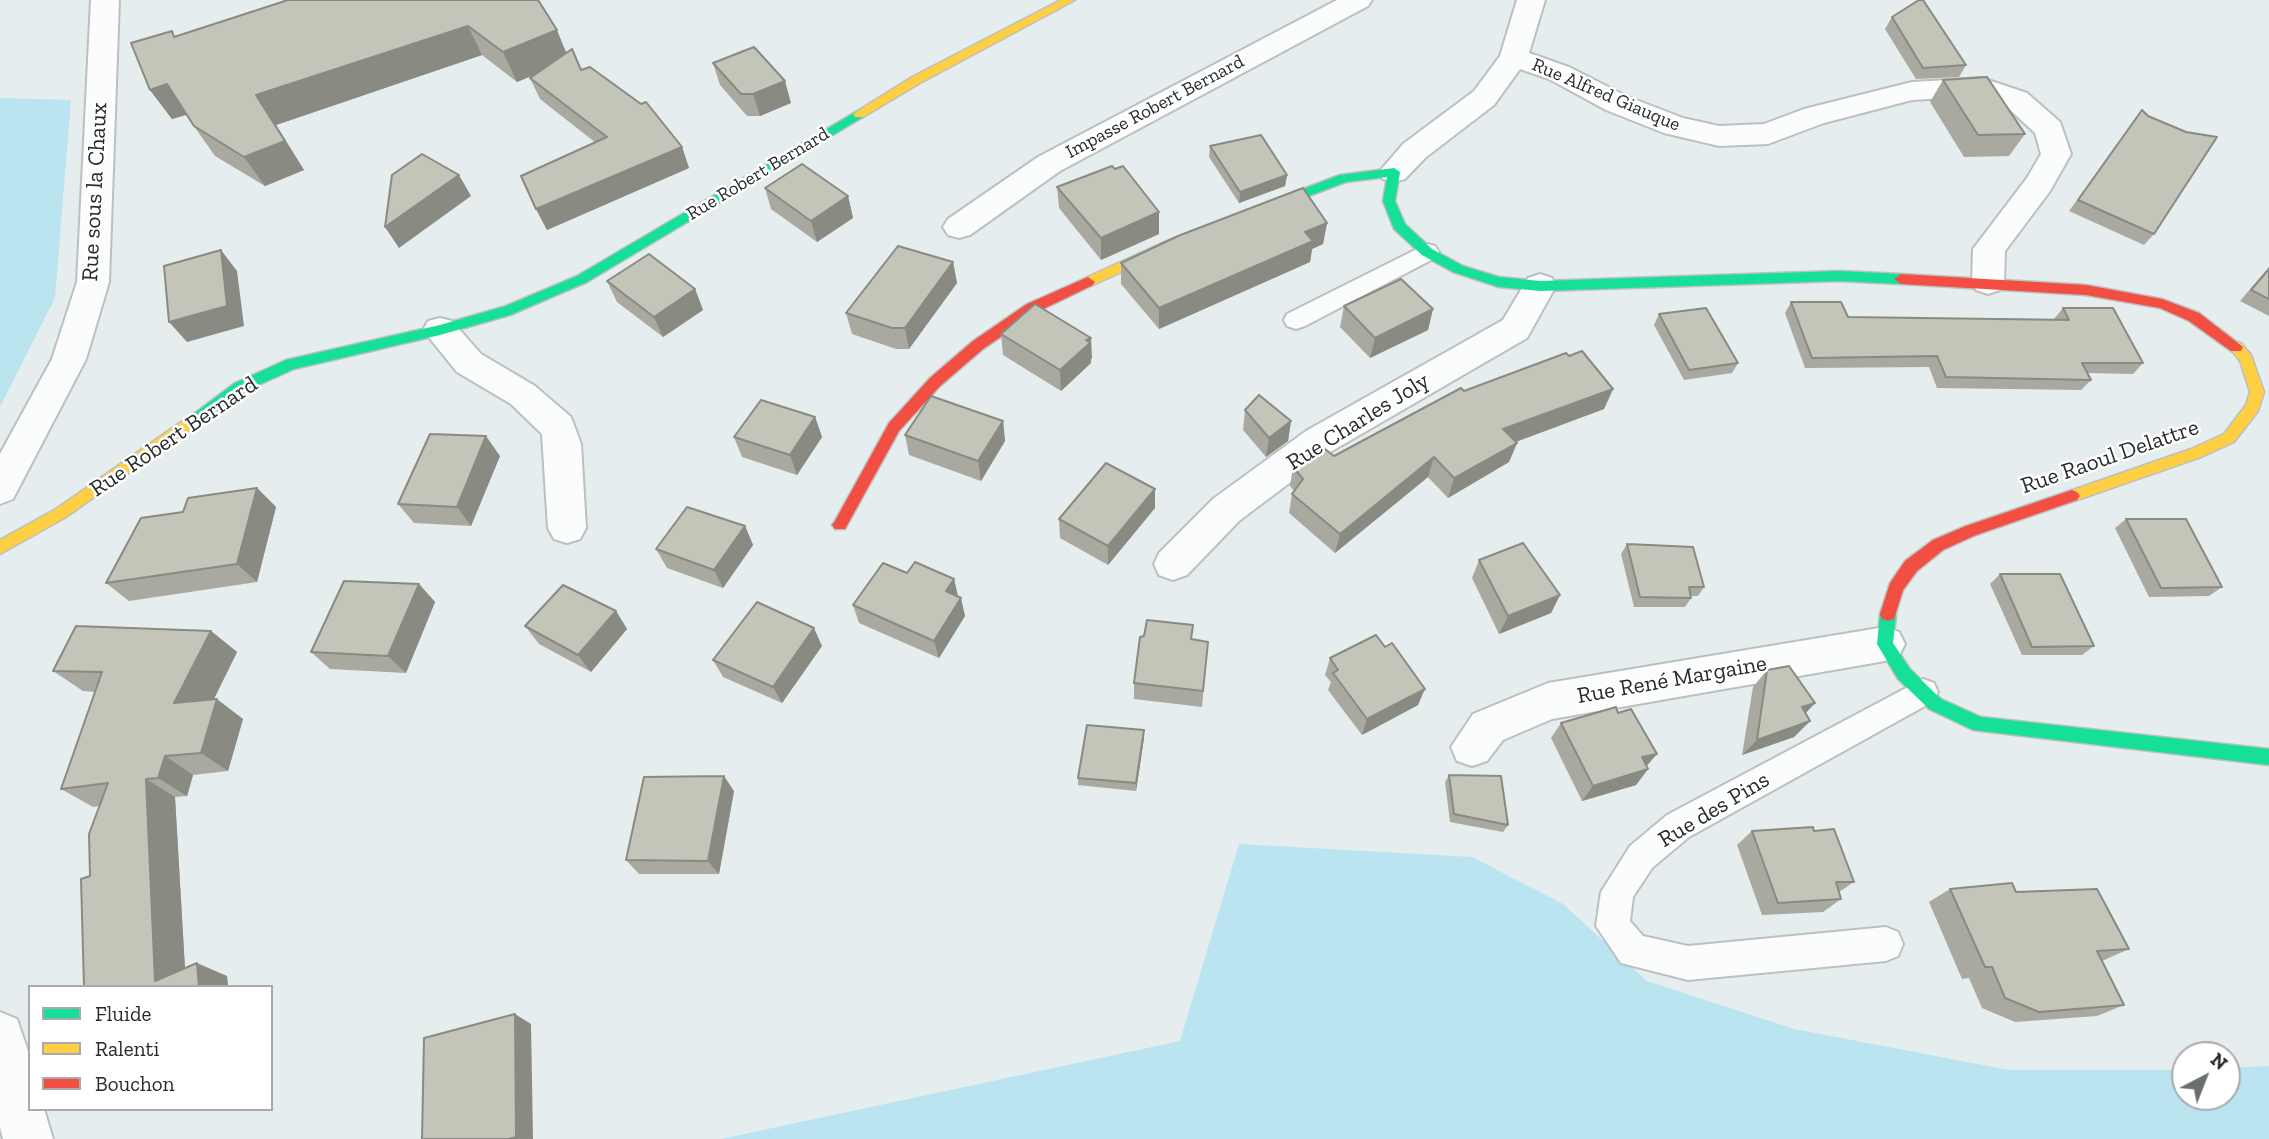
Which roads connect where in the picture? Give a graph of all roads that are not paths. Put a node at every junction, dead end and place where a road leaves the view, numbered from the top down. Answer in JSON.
{"nodes":[{"id":1,"x":105,"y":0,"type":"edge"},
{"id":2,"x":1069,"y":0,"type":"edge"},
{"id":3,"x":1358,"y":0,"type":"edge"},
{"id":4,"x":1531,"y":0,"type":"edge"},
{"id":5,"x":1514,"y":57,"type":"junction"},
{"id":6,"x":1394,"y":172,"type":"junction"},
{"id":7,"x":1243,"y":216,"type":"edge"},
{"id":8,"x":959,"y":226,"type":"dead end"},
{"id":9,"x":1180,"y":240,"type":"edge"},
{"id":10,"x":1427,"y":252,"type":"junction"},
{"id":11,"x":1988,"y":282,"type":"junction"},
{"id":12,"x":1540,"y":286,"type":"junction"},
{"id":13,"x":1296,"y":320,"type":"dead end"},
{"id":14,"x":440,"y":330,"type":"junction"},
{"id":15,"x":0,"y":489,"type":"edge"},
{"id":16,"x":840,"y":525,"type":"dead end"},
{"id":17,"x":567,"y":528,"type":"dead end"},
{"id":18,"x":0,"y":548,"type":"edge"},
{"id":19,"x":1173,"y":564,"type":"dead end"},
{"id":20,"x":1885,"y":644,"type":"junction"},
{"id":21,"x":1923,"y":692,"type":"junction"},
{"id":22,"x":1472,"y":747,"type":"dead end"},
{"id":23,"x":2269,"y":757,"type":"edge"},
{"id":24,"x":1886,"y":944,"type":"dead end"},
{"id":25,"x":0,"y":1035,"type":"edge"},
{"id":26,"x":28,"y":1139,"type":"edge"}],
"edges":[{"from":1,"to":15,"type":"street","name":"Rue sous la Chaux"},
{"from":2,"to":14,"type":"street","name":"Rue Robert Bernard"},
{"from":3,"to":8,"type":"street","name":"Impasse Robert Bernard"},
{"from":4,"to":5,"type":"street"},
{"from":5,"to":6,"type":"street"},
{"from":5,"to":11,"type":"street","name":"Rue Alfred Giauque"},
{"from":6,"to":7,"type":"street"},
{"from":6,"to":10,"type":"street","name":"Rue Raoul Delattre"},
{"from":9,"to":16,"type":"street"},
{"from":10,"to":12,"type":"street","name":"Rue Raoul Delattre"},
{"from":10,"to":13,"type":"lane"},
{"from":11,"to":12,"type":"street","name":"Rue Raoul Delattre"},
{"from":11,"to":20,"type":"street","name":"Rue Raoul Delattre"},
{"from":12,"to":19,"type":"street","name":"Rue Charles Joly"},
{"from":14,"to":17,"type":"street"},
{"from":14,"to":18,"type":"street","name":"Rue Robert Bernard"},
{"from":20,"to":21,"type":"street"},
{"from":20,"to":22,"type":"street","name":"Rue René Margaine"},
{"from":21,"to":23,"type":"street"},
{"from":21,"to":24,"type":"lane","name":"Rue des Pins"},
{"from":25,"to":26,"type":"street"}]}
